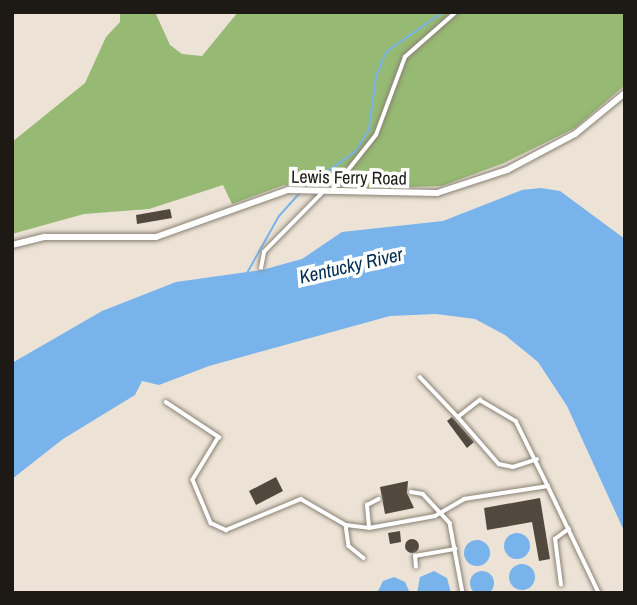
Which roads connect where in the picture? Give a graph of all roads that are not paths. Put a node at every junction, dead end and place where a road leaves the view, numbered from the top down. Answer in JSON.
{"nodes":[{"id":1,"x":456,"y":12,"type":"edge"},
{"id":2,"x":625,"y":93,"type":"edge"},
{"id":3,"x":331,"y":192,"type":"junction"},
{"id":4,"x":322,"y":193,"type":"junction"},
{"id":5,"x":12,"y":245,"type":"edge"},
{"id":6,"x":261,"y":268,"type":"dead end"},
{"id":7,"x":420,"y":377,"type":"dead end"},
{"id":8,"x":166,"y":402,"type":"dead end"},
{"id":9,"x":458,"y":416,"type":"junction"},
{"id":10,"x":537,"y":459,"type":"junction"},
{"id":11,"x":548,"y":486,"type":"junction"},
{"id":12,"x":411,"y":492,"type":"dead end"},
{"id":13,"x":379,"y":499,"type":"dead end"},
{"id":14,"x":443,"y":513,"type":"junction"},
{"id":15,"x":346,"y":526,"type":"junction"},
{"id":16,"x":369,"y":528,"type":"junction"},
{"id":17,"x":569,"y":528,"type":"junction"},
{"id":18,"x":455,"y":549,"type":"junction"},
{"id":19,"x":364,"y":558,"type":"dead end"},
{"id":20,"x":416,"y":567,"type":"dead end"},
{"id":21,"x":561,"y":584,"type":"dead end"},
{"id":22,"x":463,"y":593,"type":"edge"},
{"id":23,"x":599,"y":593,"type":"edge"}],
"edges":[{"from":1,"to":3,"type":"lane"},
{"from":2,"to":3,"type":"street","name":"Lewis Ferry Road"},
{"from":3,"to":4,"type":"street","name":"Lewis Ferry Road"},
{"from":4,"to":5,"type":"street","name":"Lewis Ferry Road"},
{"from":4,"to":6,"type":"lane"},
{"from":7,"to":9,"type":"lane"},
{"from":8,"to":15,"type":"lane"},
{"from":9,"to":10,"type":"lane"},
{"from":9,"to":10,"type":"lane"},
{"from":10,"to":11,"type":"lane"},
{"from":11,"to":14,"type":"lane"},
{"from":11,"to":17,"type":"lane"},
{"from":12,"to":14,"type":"lane"},
{"from":13,"to":16,"type":"lane"},
{"from":14,"to":16,"type":"lane"},
{"from":14,"to":18,"type":"lane"},
{"from":15,"to":16,"type":"lane"},
{"from":15,"to":19,"type":"lane"},
{"from":17,"to":21,"type":"lane"},
{"from":17,"to":23,"type":"lane"},
{"from":18,"to":20,"type":"lane"},
{"from":18,"to":22,"type":"lane"}]}
